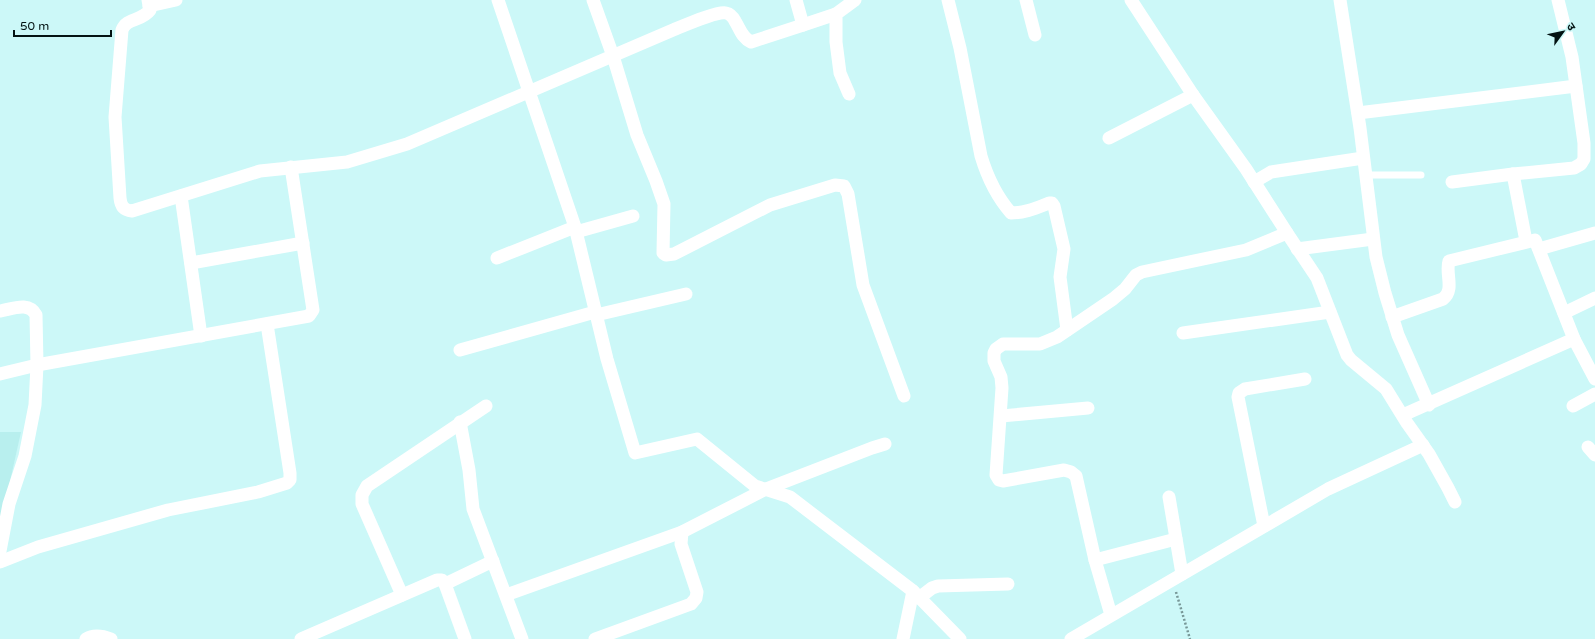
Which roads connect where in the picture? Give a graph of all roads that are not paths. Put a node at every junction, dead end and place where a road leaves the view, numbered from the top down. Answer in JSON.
{"nodes":[{"id":1,"x":176,"y":0,"type":"edge"},
{"id":2,"x":498,"y":0,"type":"edge"},
{"id":3,"x":593,"y":0,"type":"edge"},
{"id":4,"x":796,"y":0,"type":"edge"},
{"id":5,"x":855,"y":0,"type":"edge"},
{"id":6,"x":948,"y":0,"type":"edge"},
{"id":7,"x":1026,"y":0,"type":"edge"},
{"id":8,"x":1131,"y":0,"type":"edge"},
{"id":9,"x":1340,"y":0,"type":"edge"},
{"id":10,"x":1558,"y":0,"type":"edge"},
{"id":11,"x":148,"y":3,"type":"edge"},
{"id":12,"x":836,"y":14,"type":"junction"},
{"id":13,"x":803,"y":25,"type":"junction"},
{"id":14,"x":1035,"y":35,"type":"dead end"},
{"id":15,"x":613,"y":56,"type":"junction"},
{"id":16,"x":1576,"y":86,"type":"junction"},
{"id":17,"x":529,"y":92,"type":"junction"},
{"id":18,"x":849,"y":94,"type":"dead end"},
{"id":19,"x":1193,"y":95,"type":"junction"},
{"id":20,"x":1358,"y":113,"type":"junction"},
{"id":21,"x":1109,"y":138,"type":"dead end"},
{"id":22,"x":1363,"y":158,"type":"junction"},
{"id":23,"x":291,"y":167,"type":"junction"},
{"id":24,"x":1513,"y":174,"type":"junction"},
{"id":25,"x":1365,"y":175,"type":"junction"},
{"id":26,"x":1421,"y":175,"type":"dead end"},
{"id":27,"x":1254,"y":182,"type":"junction"},
{"id":28,"x":1452,"y":182,"type":"dead end"},
{"id":29,"x":181,"y":196,"type":"junction"},
{"id":30,"x":633,"y":216,"type":"dead end"},
{"id":31,"x":575,"y":230,"type":"junction"},
{"id":32,"x":1287,"y":232,"type":"junction"},
{"id":33,"x":1595,"y":233,"type":"edge"},
{"id":34,"x":1373,"y":239,"type":"junction"},
{"id":35,"x":1526,"y":242,"type":"junction"},
{"id":36,"x":303,"y":243,"type":"junction"},
{"id":37,"x":1297,"y":249,"type":"junction"},
{"id":38,"x":1539,"y":249,"type":"junction"},
{"id":39,"x":497,"y":258,"type":"dead end"},
{"id":40,"x":191,"y":263,"type":"junction"},
{"id":41,"x":686,"y":294,"type":"dead end"},
{"id":42,"x":1595,"y":298,"type":"edge"},
{"id":43,"x":0,"y":311,"type":"edge"},
{"id":44,"x":1330,"y":312,"type":"junction"},
{"id":45,"x":596,"y":313,"type":"junction"},
{"id":46,"x":1564,"y":313,"type":"junction"},
{"id":47,"x":1392,"y":317,"type":"junction"},
{"id":48,"x":266,"y":324,"type":"junction"},
{"id":49,"x":1068,"y":330,"type":"junction"},
{"id":50,"x":1183,"y":333,"type":"dead end"},
{"id":51,"x":201,"y":336,"type":"junction"},
{"id":52,"x":1574,"y":339,"type":"junction"},
{"id":53,"x":460,"y":350,"type":"dead end"},
{"id":54,"x":37,"y":365,"type":"junction"},
{"id":55,"x":0,"y":374,"type":"edge"},
{"id":56,"x":1305,"y":379,"type":"dead end"},
{"id":57,"x":1595,"y":379,"type":"edge"},
{"id":58,"x":1595,"y":394,"type":"edge"},
{"id":59,"x":904,"y":396,"type":"dead end"},
{"id":60,"x":1429,"y":405,"type":"junction"},
{"id":61,"x":486,"y":406,"type":"dead end"},
{"id":62,"x":1573,"y":406,"type":"dead end"},
{"id":63,"x":1088,"y":408,"type":"dead end"},
{"id":64,"x":1403,"y":415,"type":"junction"},
{"id":65,"x":1001,"y":416,"type":"junction"},
{"id":66,"x":460,"y":422,"type":"junction"},
{"id":67,"x":885,"y":444,"type":"dead end"},
{"id":68,"x":1423,"y":446,"type":"junction"},
{"id":69,"x":766,"y":489,"type":"junction"},
{"id":70,"x":1169,"y":497,"type":"dead end"},
{"id":71,"x":1454,"y":502,"type":"dead end"},
{"id":72,"x":1264,"y":526,"type":"junction"},
{"id":73,"x":682,"y":532,"type":"junction"},
{"id":74,"x":1176,"y":539,"type":"junction"},
{"id":75,"x":0,"y":550,"type":"edge"},
{"id":76,"x":1095,"y":560,"type":"junction"},
{"id":77,"x":493,"y":561,"type":"junction"},
{"id":78,"x":0,"y":562,"type":"edge"},
{"id":79,"x":1177,"y":577,"type":"junction"},
{"id":80,"x":445,"y":584,"type":"junction"},
{"id":81,"x":1008,"y":584,"type":"dead end"},
{"id":82,"x":402,"y":595,"type":"junction"},
{"id":83,"x":916,"y":595,"type":"junction"},
{"id":84,"x":506,"y":596,"type":"junction"},
{"id":85,"x":1111,"y":615,"type":"junction"},
{"id":86,"x":86,"y":639,"type":"edge"},
{"id":87,"x":111,"y":639,"type":"edge"},
{"id":88,"x":301,"y":639,"type":"edge"},
{"id":89,"x":465,"y":639,"type":"edge"},
{"id":90,"x":522,"y":639,"type":"edge"},
{"id":91,"x":595,"y":639,"type":"edge"},
{"id":92,"x":903,"y":639,"type":"edge"},
{"id":93,"x":960,"y":639,"type":"edge"},
{"id":94,"x":1070,"y":639,"type":"edge"}],
"edges":[{"from":1,"to":11,"type":"street"},
{"from":2,"to":17,"type":"street"},
{"from":3,"to":15,"type":"street"},
{"from":4,"to":13,"type":"street"},
{"from":5,"to":12,"type":"street"},
{"from":6,"to":49,"type":"street"},
{"from":7,"to":14,"type":"street"},
{"from":8,"to":19,"type":"street"},
{"from":9,"to":20,"type":"street"},
{"from":10,"to":16,"type":"street"},
{"from":11,"to":29,"type":"street"},
{"from":12,"to":13,"type":"street"},
{"from":12,"to":18,"type":"street"},
{"from":13,"to":15,"type":"street"},
{"from":15,"to":17,"type":"street"},
{"from":15,"to":59,"type":"street"},
{"from":16,"to":20,"type":"street"},
{"from":16,"to":24,"type":"street"},
{"from":17,"to":23,"type":"street"},
{"from":17,"to":31,"type":"street"},
{"from":19,"to":21,"type":"street"},
{"from":19,"to":27,"type":"street"},
{"from":20,"to":22,"type":"street"},
{"from":22,"to":25,"type":"street"},
{"from":22,"to":27,"type":"street"},
{"from":23,"to":29,"type":"street"},
{"from":23,"to":36,"type":"street"},
{"from":24,"to":28,"type":"street"},
{"from":24,"to":35,"type":"street"},
{"from":25,"to":26,"type":"lane"},
{"from":25,"to":34,"type":"street"},
{"from":27,"to":32,"type":"street"},
{"from":29,"to":40,"type":"street"},
{"from":30,"to":31,"type":"street"},
{"from":31,"to":39,"type":"street"},
{"from":31,"to":45,"type":"street"},
{"from":32,"to":37,"type":"street"},
{"from":32,"to":49,"type":"street"},
{"from":33,"to":38,"type":"street"},
{"from":34,"to":37,"type":"street"},
{"from":34,"to":47,"type":"street"},
{"from":35,"to":38,"type":"street"},
{"from":35,"to":47,"type":"street"},
{"from":36,"to":40,"type":"street"},
{"from":36,"to":48,"type":"street"},
{"from":37,"to":44,"type":"street"},
{"from":38,"to":46,"type":"street"},
{"from":40,"to":51,"type":"street"},
{"from":41,"to":45,"type":"street"},
{"from":42,"to":46,"type":"street"},
{"from":43,"to":54,"type":"street"},
{"from":44,"to":50,"type":"street"},
{"from":44,"to":64,"type":"street"},
{"from":45,"to":53,"type":"street"},
{"from":45,"to":69,"type":"street"},
{"from":46,"to":52,"type":"street"},
{"from":47,"to":60,"type":"street"},
{"from":48,"to":51,"type":"street"},
{"from":48,"to":78,"type":"street"},
{"from":49,"to":65,"type":"street"},
{"from":51,"to":54,"type":"street"},
{"from":52,"to":57,"type":"street"},
{"from":52,"to":60,"type":"street"},
{"from":54,"to":55,"type":"street"},
{"from":54,"to":75,"type":"street"},
{"from":56,"to":72,"type":"street"},
{"from":58,"to":62,"type":"street"},
{"from":60,"to":64,"type":"street"},
{"from":61,"to":66,"type":"street"},
{"from":63,"to":65,"type":"street"},
{"from":64,"to":68,"type":"street"},
{"from":65,"to":76,"type":"street"},
{"from":66,"to":77,"type":"street"},
{"from":66,"to":82,"type":"street"},
{"from":67,"to":69,"type":"street"},
{"from":68,"to":71,"type":"street"},
{"from":68,"to":72,"type":"street"},
{"from":69,"to":73,"type":"street"},
{"from":69,"to":83,"type":"street"},
{"from":70,"to":74,"type":"street"},
{"from":72,"to":79,"type":"street"},
{"from":73,"to":84,"type":"street"},
{"from":73,"to":91,"type":"street"},
{"from":74,"to":76,"type":"street"},
{"from":74,"to":79,"type":"street"},
{"from":76,"to":85,"type":"street"},
{"from":77,"to":80,"type":"street"},
{"from":77,"to":84,"type":"street"},
{"from":79,"to":85,"type":"street"},
{"from":80,"to":82,"type":"street"},
{"from":80,"to":89,"type":"street"},
{"from":81,"to":83,"type":"street"},
{"from":82,"to":88,"type":"street"},
{"from":83,"to":92,"type":"street"},
{"from":83,"to":93,"type":"street"},
{"from":84,"to":90,"type":"street"},
{"from":85,"to":94,"type":"street"},
{"from":86,"to":87,"type":"street"}]}
